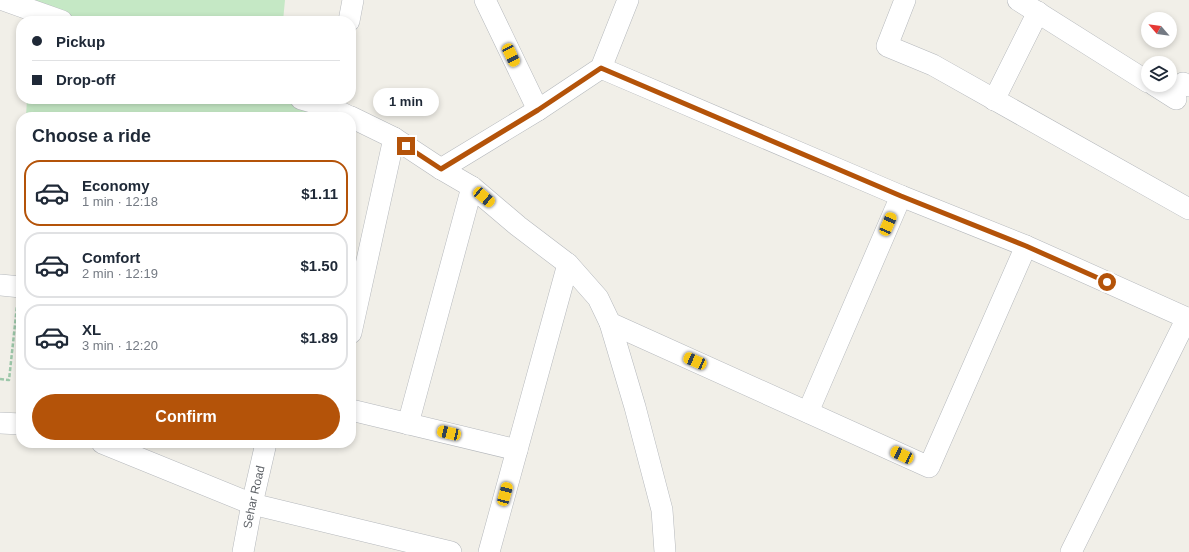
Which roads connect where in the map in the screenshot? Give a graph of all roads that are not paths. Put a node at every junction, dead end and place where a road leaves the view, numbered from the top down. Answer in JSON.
{"nodes":[{"id":1,"x":3,"y":0,"type":"edge"},
{"id":2,"x":353,"y":0,"type":"edge"},
{"id":3,"x":485,"y":0,"type":"edge"},
{"id":4,"x":628,"y":0,"type":"edge"},
{"id":5,"x":905,"y":0,"type":"edge"},
{"id":6,"x":1018,"y":0,"type":"edge"},
{"id":7,"x":1038,"y":12,"type":"junction"},
{"id":8,"x":48,"y":16,"type":"edge"},
{"id":9,"x":350,"y":16,"type":"edge"},
{"id":10,"x":601,"y":68,"type":"junction"},
{"id":11,"x":1141,"y":78,"type":"edge"},
{"id":12,"x":994,"y":100,"type":"junction"},
{"id":13,"x":316,"y":104,"type":"edge"},
{"id":14,"x":538,"y":110,"type":"junction"},
{"id":15,"x":340,"y":112,"type":"edge"},
{"id":16,"x":356,"y":120,"type":"edge"},
{"id":17,"x":394,"y":138,"type":"junction"},
{"id":18,"x":441,"y":169,"type":"junction"},
{"id":19,"x":472,"y":187,"type":"junction"},
{"id":20,"x":901,"y":196,"type":"junction"},
{"id":21,"x":1189,"y":209,"type":"edge"},
{"id":22,"x":1026,"y":246,"type":"junction"},
{"id":23,"x":568,"y":264,"type":"junction"},
{"id":24,"x":0,"y":285,"type":"edge"},
{"id":25,"x":16,"y":293,"type":"edge"},
{"id":26,"x":356,"y":310,"type":"edge"},
{"id":27,"x":1188,"y":319,"type":"edge"},
{"id":28,"x":610,"y":323,"type":"junction"},
{"id":29,"x":356,"y":411,"type":"edge"},
{"id":30,"x":808,"y":412,"type":"junction"},
{"id":31,"x":0,"y":423,"type":"edge"},
{"id":32,"x":16,"y":424,"type":"edge"},
{"id":33,"x":408,"y":424,"type":"junction"},
{"id":34,"x":114,"y":448,"type":"edge"},
{"id":35,"x":265,"y":448,"type":"edge"},
{"id":36,"x":517,"y":450,"type":"junction"},
{"id":37,"x":252,"y":504,"type":"junction"},
{"id":38,"x":243,"y":552,"type":"edge"},
{"id":39,"x":451,"y":552,"type":"edge"},
{"id":40,"x":489,"y":552,"type":"edge"},
{"id":41,"x":664,"y":552,"type":"edge"},
{"id":42,"x":1071,"y":552,"type":"edge"}],
"edges":[{"from":1,"to":8,"type":"street"},
{"from":2,"to":9,"type":"street"},
{"from":3,"to":14,"type":"street"},
{"from":4,"to":10,"type":"street"},
{"from":5,"to":12,"type":"street"},
{"from":6,"to":7,"type":"street"},
{"from":7,"to":11,"type":"street"},
{"from":7,"to":12,"type":"street"},
{"from":10,"to":14,"type":"street"},
{"from":10,"to":20,"type":"street"},
{"from":12,"to":21,"type":"street"},
{"from":13,"to":15,"type":"street"},
{"from":14,"to":18,"type":"street"},
{"from":16,"to":17,"type":"street"},
{"from":17,"to":18,"type":"street"},
{"from":17,"to":26,"type":"street"},
{"from":18,"to":19,"type":"street"},
{"from":19,"to":23,"type":"street"},
{"from":19,"to":33,"type":"street"},
{"from":20,"to":22,"type":"street"},
{"from":20,"to":30,"type":"street"},
{"from":22,"to":27,"type":"street"},
{"from":22,"to":30,"type":"street"},
{"from":23,"to":28,"type":"street"},
{"from":23,"to":36,"type":"street"},
{"from":24,"to":25,"type":"street"},
{"from":27,"to":42,"type":"street"},
{"from":28,"to":30,"type":"street"},
{"from":28,"to":41,"type":"street"},
{"from":29,"to":33,"type":"street"},
{"from":31,"to":32,"type":"street"},
{"from":33,"to":36,"type":"street"},
{"from":34,"to":37,"type":"street"},
{"from":35,"to":37,"type":"street","name":"Sehar Road"},
{"from":36,"to":40,"type":"street"},
{"from":37,"to":38,"type":"street","name":"Sehar Road"},
{"from":37,"to":39,"type":"street"}]}
